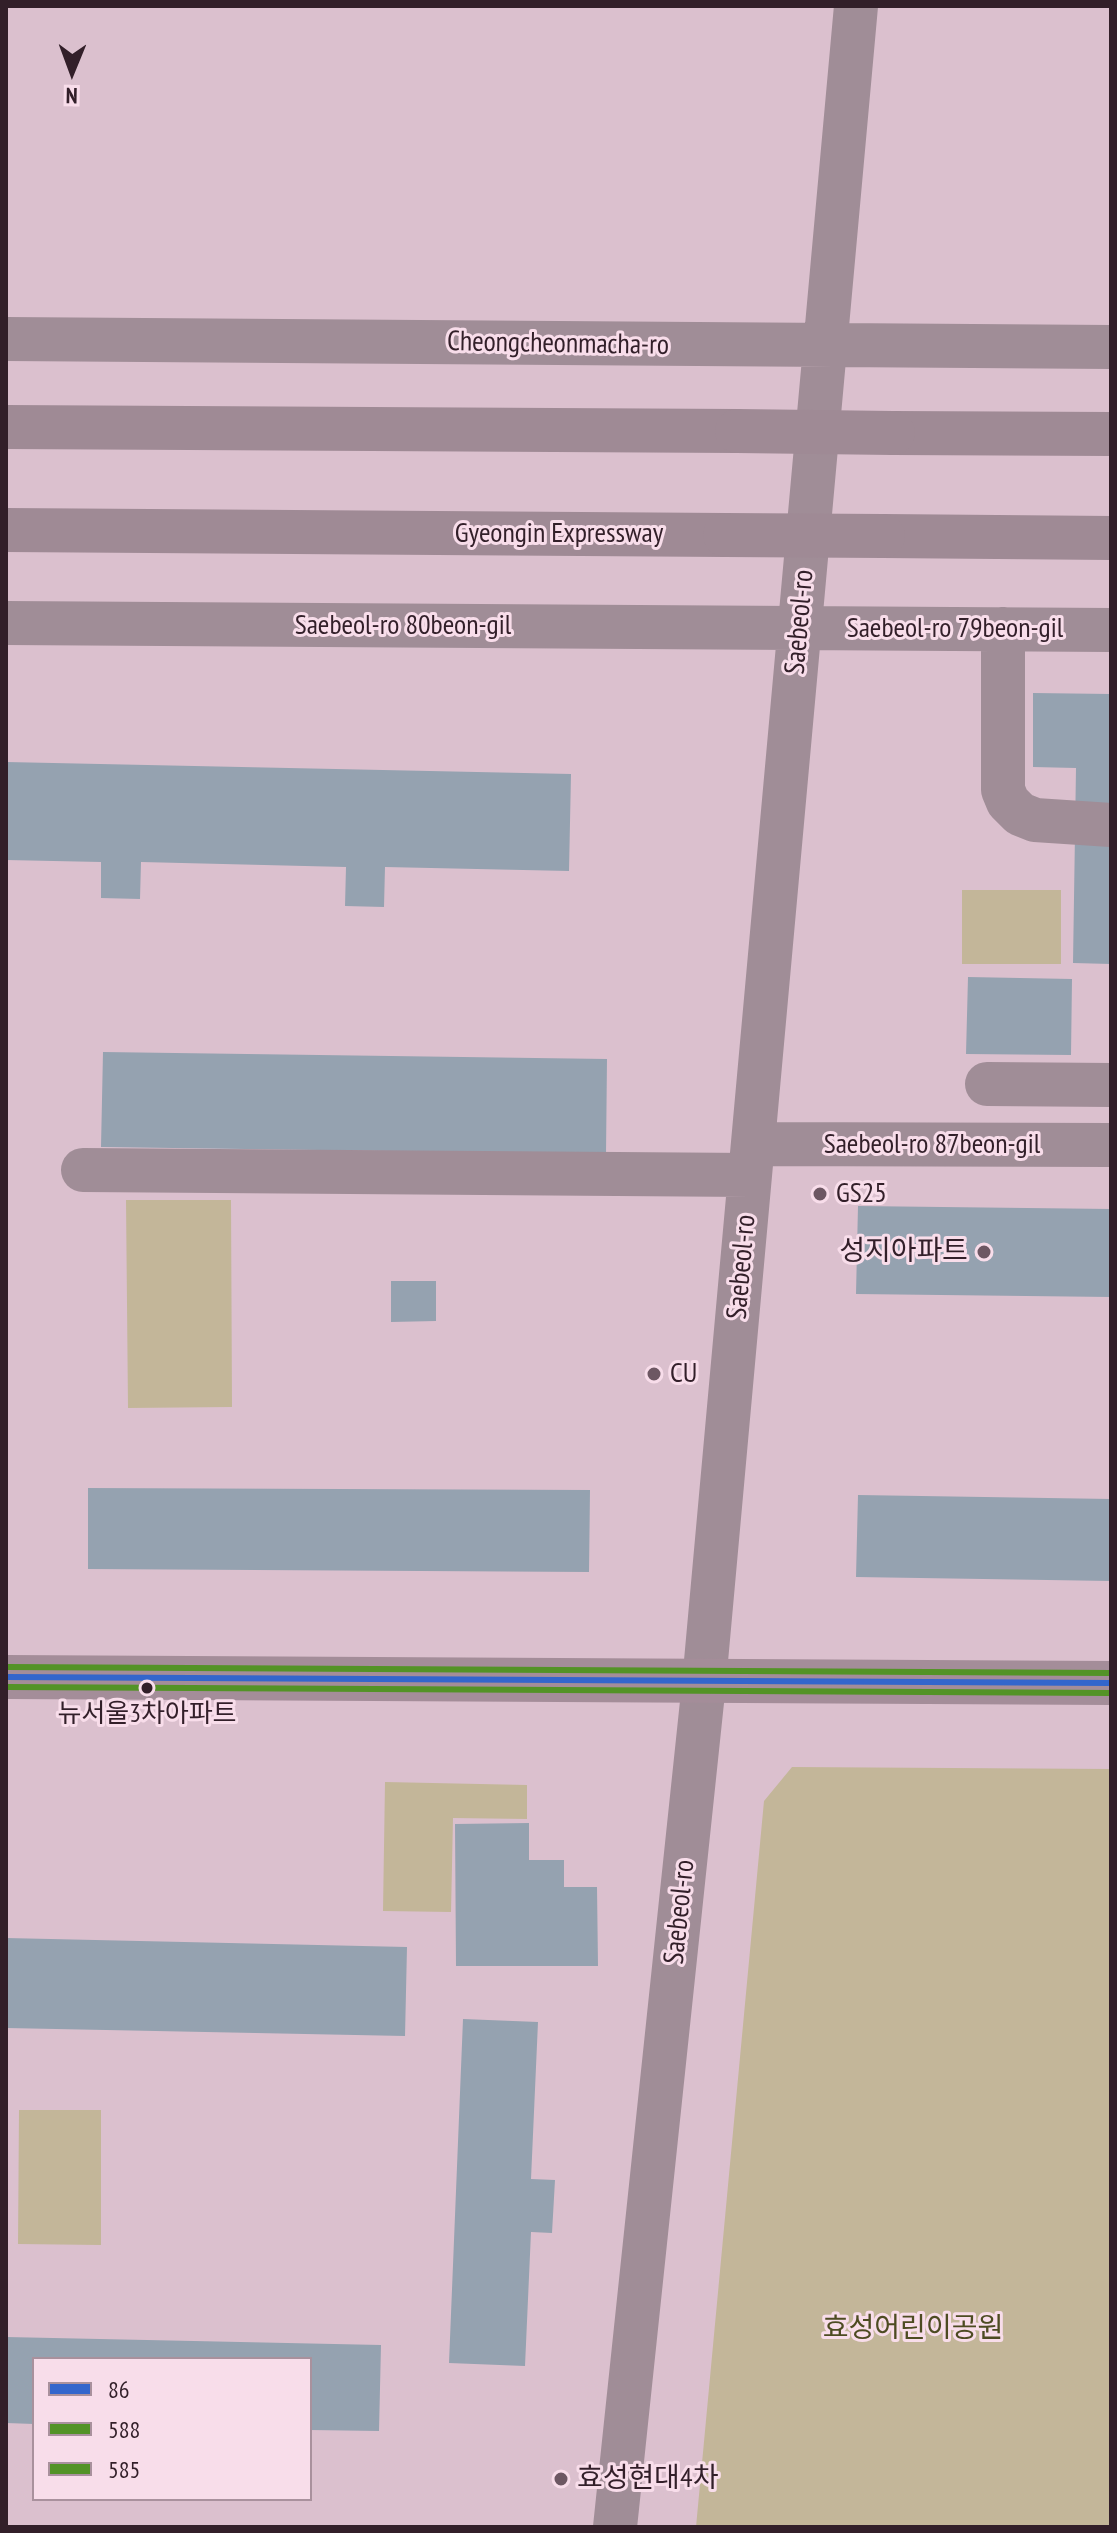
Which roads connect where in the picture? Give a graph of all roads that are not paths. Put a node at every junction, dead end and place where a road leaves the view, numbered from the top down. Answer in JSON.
{"nodes":[{"id":1,"x":856,"y":6,"type":"edge"},
{"id":2,"x":6,"y":339,"type":"edge"},
{"id":3,"x":825,"y":346,"type":"junction"},
{"id":4,"x":1111,"y":347,"type":"edge"},
{"id":5,"x":6,"y":427,"type":"edge"},
{"id":6,"x":1111,"y":434,"type":"edge"},
{"id":7,"x":6,"y":530,"type":"edge"},
{"id":8,"x":1111,"y":538,"type":"edge"},
{"id":9,"x":6,"y":623,"type":"edge"},
{"id":10,"x":800,"y":628,"type":"junction"},
{"id":11,"x":1003,"y":629,"type":"junction"},
{"id":12,"x":1111,"y":630,"type":"edge"},
{"id":13,"x":1111,"y":825,"type":"edge"},
{"id":14,"x":987,"y":1084,"type":"dead end"},
{"id":15,"x":1111,"y":1085,"type":"edge"},
{"id":16,"x":1111,"y":1145,"type":"edge"},
{"id":17,"x":752,"y":1159,"type":"junction"},
{"id":18,"x":83,"y":1170,"type":"dead end"},
{"id":19,"x":6,"y":1677,"type":"edge"},
{"id":20,"x":704,"y":1683,"type":"junction"},
{"id":21,"x":1111,"y":1683,"type":"edge"},
{"id":22,"x":615,"y":2527,"type":"edge"}],
"edges":[{"from":1,"to":3,"type":"street","name":"Saebeol-ro"},
{"from":2,"to":3,"type":"street","name":"Cheongcheonmacha-ro"},
{"from":3,"to":4,"type":"street","name":"Cheongcheonmacha-ro"},
{"from":3,"to":10,"type":"street","name":"Saebeol-ro"},
{"from":5,"to":6,"type":"highway","bridge":true},
{"from":7,"to":8,"type":"highway","name":"Gyeongin Expressway","bridge":true},
{"from":9,"to":10,"type":"street","name":"Saebeol-ro 80beon-gil"},
{"from":10,"to":11,"type":"street","name":"Saebeol-ro 79beon-gil"},
{"from":10,"to":17,"type":"street","name":"Saebeol-ro"},
{"from":11,"to":12,"type":"street","name":"Saebeol-ro 79beon-gil"},
{"from":11,"to":13,"type":"street"},
{"from":14,"to":15,"type":"street"},
{"from":16,"to":17,"type":"street","name":"Saebeol-ro 87beon-gil"},
{"from":17,"to":18,"type":"street","name":"Saebeol-ro 87beon-gil"},
{"from":17,"to":20,"type":"street","name":"Saebeol-ro"},
{"from":19,"to":20,"type":"main road"},
{"from":20,"to":21,"type":"main road"},
{"from":20,"to":22,"type":"street","name":"Saebeol-ro"}]}
